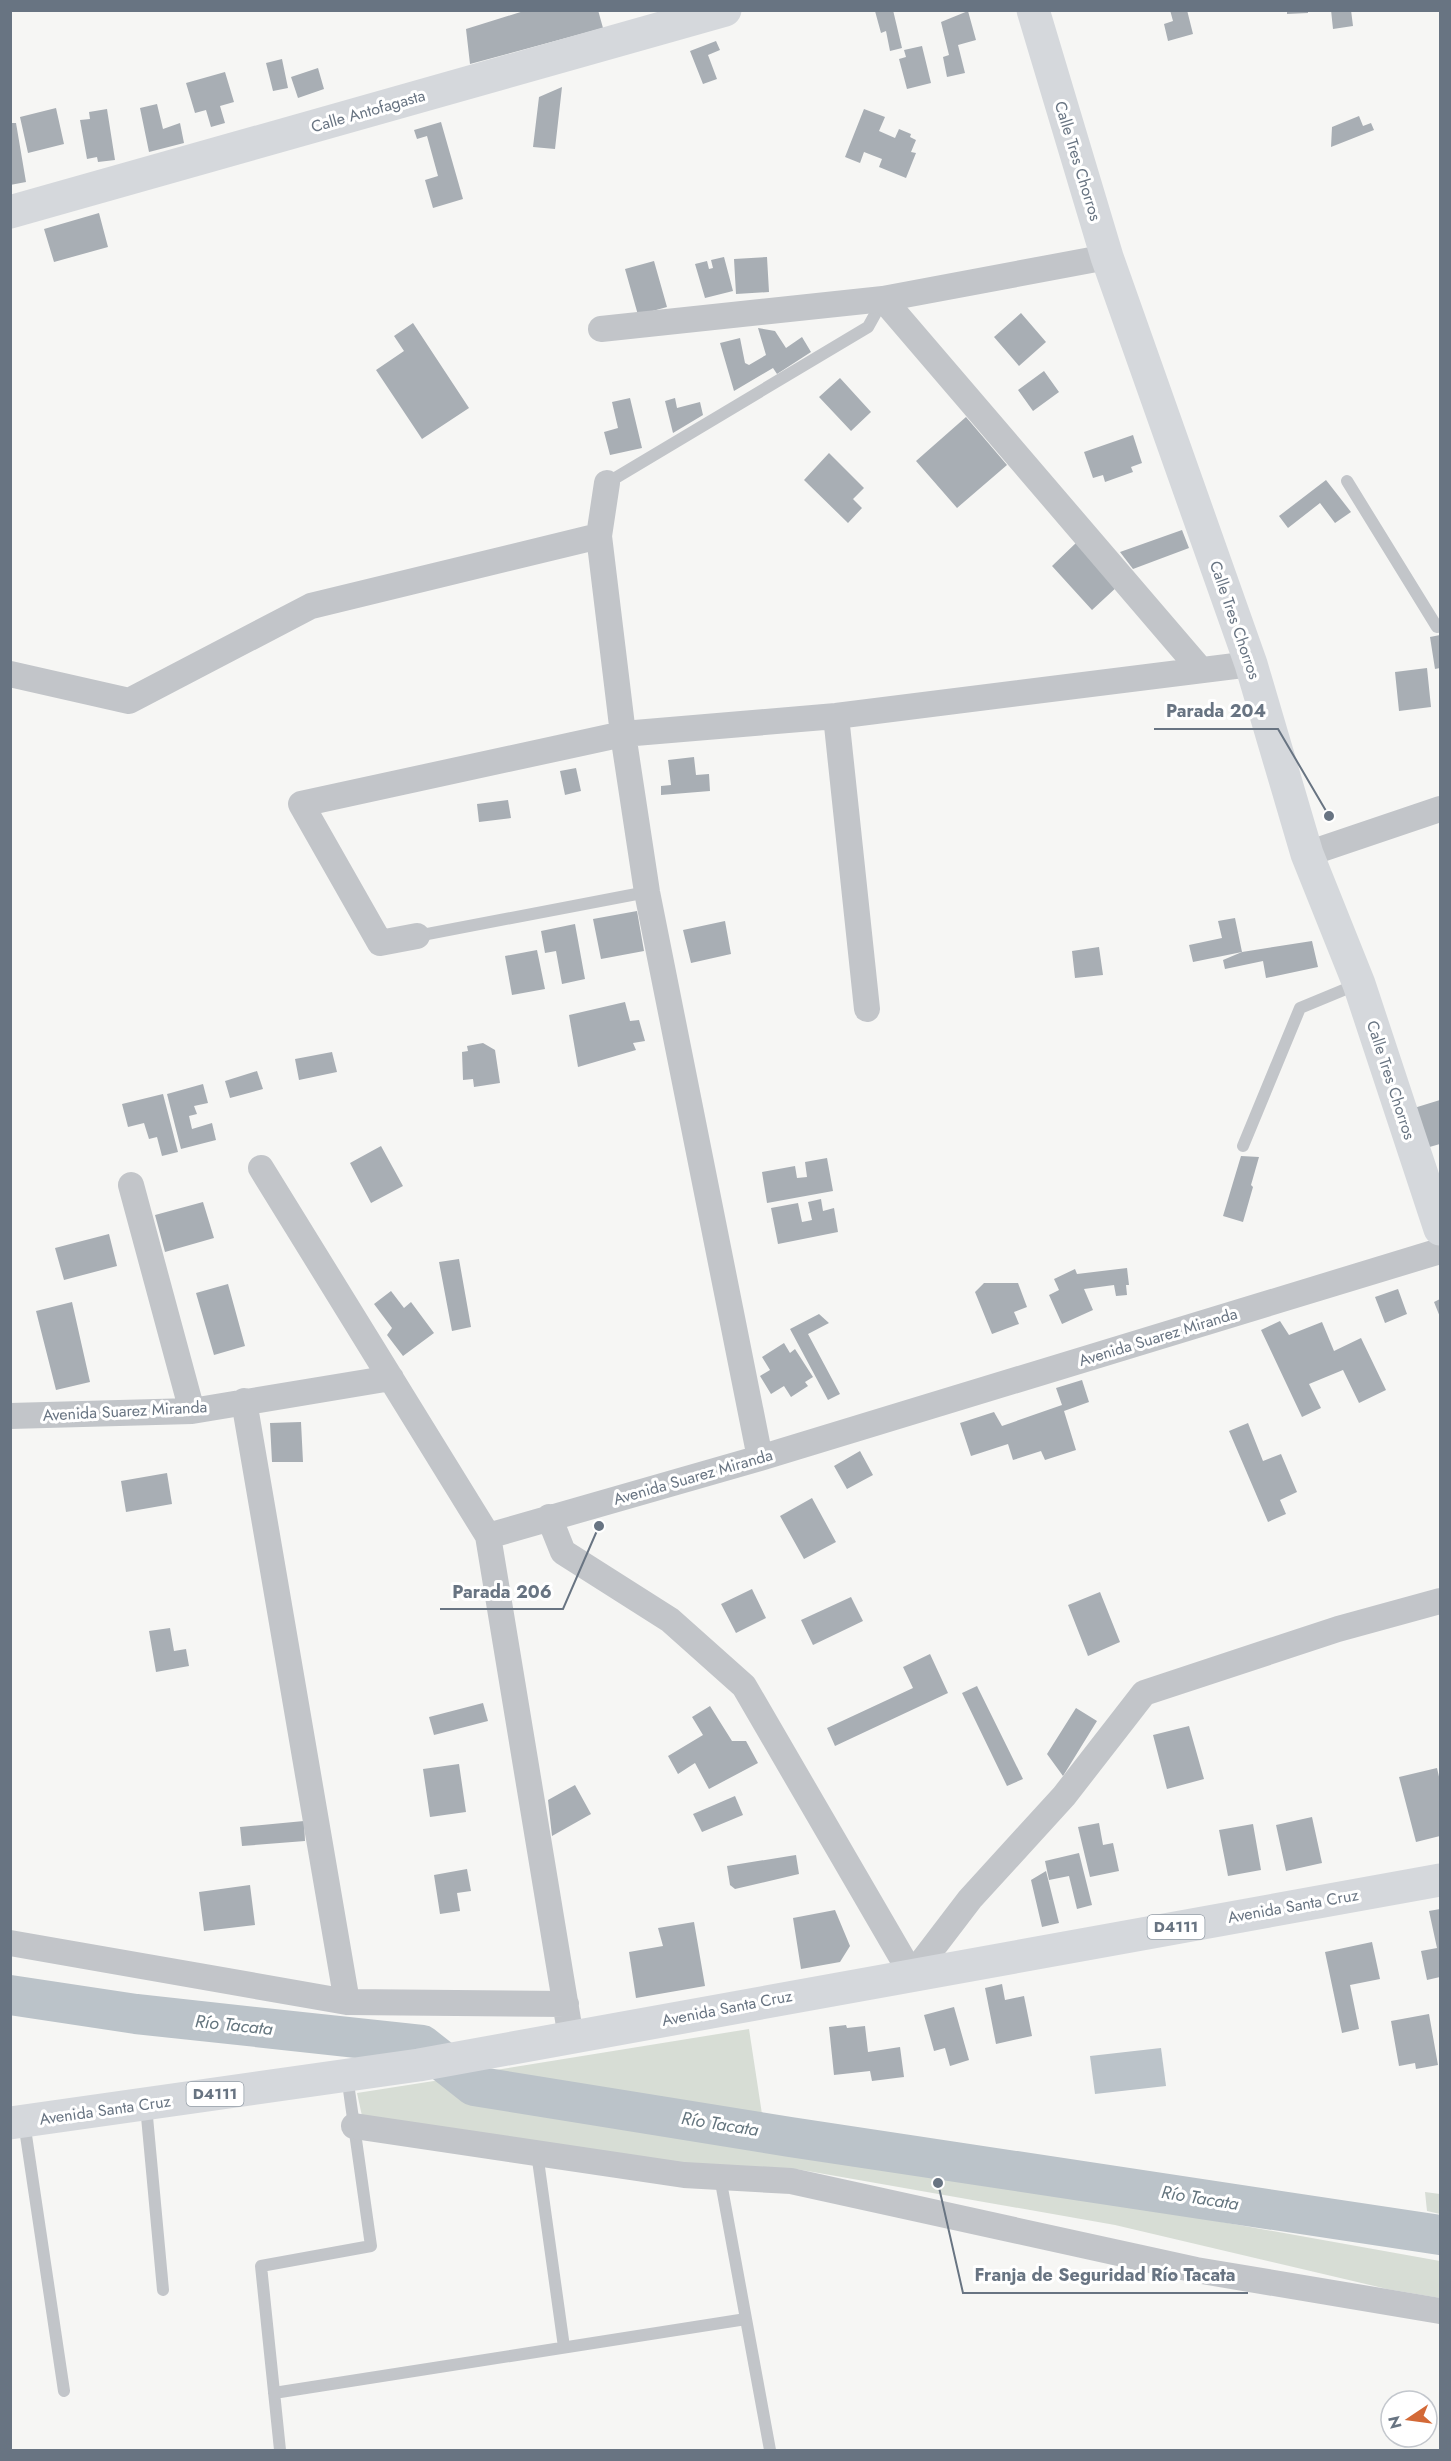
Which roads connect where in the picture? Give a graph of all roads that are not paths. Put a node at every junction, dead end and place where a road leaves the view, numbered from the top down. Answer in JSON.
{"nodes":[{"id":1,"x":1033,"y":10,"type":"edge"},
{"id":2,"x":711,"y":12,"type":"edge"},
{"id":3,"x":10,"y":212,"type":"edge"},
{"id":4,"x":1107,"y":257,"type":"junction"},
{"id":5,"x":883,"y":299,"type":"junction"},
{"id":6,"x":601,"y":329,"type":"dead end"},
{"id":7,"x":1347,"y":481,"type":"dead end"},
{"id":8,"x":607,"y":483,"type":"joint"},
{"id":9,"x":599,"y":536,"type":"junction"},
{"id":10,"x":1440,"y":626,"type":"edge"},
{"id":11,"x":1251,"y":664,"type":"junction"},
{"id":12,"x":1200,"y":669,"type":"junction"},
{"id":13,"x":10,"y":674,"type":"edge"},
{"id":14,"x":836,"y":717,"type":"junction"},
{"id":15,"x":623,"y":734,"type":"junction"},
{"id":16,"x":1440,"y":809,"type":"edge"},
{"id":17,"x":1307,"y":854,"type":"junction"},
{"id":18,"x":646,"y":892,"type":"junction"},
{"id":19,"x":417,"y":936,"type":"joint"},
{"id":20,"x":1359,"y":984,"type":"junction"},
{"id":21,"x":867,"y":1010,"type":"dead end"},
{"id":22,"x":1244,"y":1146,"type":"dead end"},
{"id":23,"x":261,"y":1168,"type":"dead end"},
{"id":24,"x":131,"y":1185,"type":"dead end"},
{"id":25,"x":1440,"y":1229,"type":"edge"},
{"id":26,"x":1440,"y":1251,"type":"edge"},
{"id":27,"x":391,"y":1378,"type":"junction"},
{"id":28,"x":244,"y":1401,"type":"junction"},
{"id":29,"x":192,"y":1411,"type":"junction"},
{"id":30,"x":10,"y":1416,"type":"edge"},
{"id":31,"x":760,"y":1458,"type":"junction"},
{"id":32,"x":549,"y":1517,"type":"junction"},
{"id":33,"x":489,"y":1536,"type":"junction"},
{"id":34,"x":1440,"y":1601,"type":"edge"},
{"id":35,"x":1440,"y":1880,"type":"edge"},
{"id":36,"x":10,"y":1943,"type":"edge"},
{"id":37,"x":912,"y":1975,"type":"junction"},
{"id":38,"x":347,"y":2002,"type":"junction"},
{"id":39,"x":566,"y":2004,"type":"junction"},
{"id":40,"x":571,"y":2038,"type":"junction"},
{"id":41,"x":347,"y":2075,"type":"junction"},
{"id":42,"x":146,"y":2104,"type":"junction"},
{"id":43,"x":17,"y":2122,"type":"edge"},
{"id":44,"x":354,"y":2126,"type":"junction"},
{"id":45,"x":537,"y":2153,"type":"junction"},
{"id":46,"x":720,"y":2177,"type":"junction"},
{"id":47,"x":163,"y":2290,"type":"dead end"},
{"id":48,"x":1440,"y":2311,"type":"edge"},
{"id":49,"x":746,"y":2319,"type":"junction"},
{"id":50,"x":564,"y":2347,"type":"junction"},
{"id":51,"x":64,"y":2391,"type":"dead end"},
{"id":52,"x":274,"y":2393,"type":"junction"},
{"id":53,"x":280,"y":2451,"type":"edge"},
{"id":54,"x":770,"y":2451,"type":"edge"}],
"edges":[{"from":1,"to":4,"type":"main road","name":"Calle Tres Chorros"},
{"from":2,"to":3,"type":"main road","name":"Calle Antofagasta"},
{"from":4,"to":5,"type":"street"},
{"from":4,"to":11,"type":"main road","name":"Calle Tres Chorros"},
{"from":5,"to":6,"type":"street"},
{"from":5,"to":8,"type":"lane"},
{"from":5,"to":12,"type":"street"},
{"from":7,"to":10,"type":"lane"},
{"from":8,"to":9,"type":"street"},
{"from":9,"to":13,"type":"street"},
{"from":9,"to":15,"type":"street"},
{"from":11,"to":12,"type":"street"},
{"from":11,"to":17,"type":"main road","name":"Calle Tres Chorros"},
{"from":12,"to":14,"type":"street"},
{"from":14,"to":15,"type":"street"},
{"from":14,"to":21,"type":"street"},
{"from":15,"to":18,"type":"street"},
{"from":15,"to":19,"type":"street"},
{"from":16,"to":17,"type":"street"},
{"from":17,"to":20,"type":"main road","name":"Calle Tres Chorros"},
{"from":18,"to":19,"type":"lane"},
{"from":18,"to":31,"type":"street"},
{"from":20,"to":22,"type":"lane"},
{"from":20,"to":25,"type":"main road","name":"Calle Tres Chorros"},
{"from":23,"to":27,"type":"street"},
{"from":24,"to":29,"type":"street"},
{"from":26,"to":31,"type":"street","name":"Avenida Suarez Miranda"},
{"from":27,"to":28,"type":"street","name":"Avenida Suarez Miranda"},
{"from":27,"to":33,"type":"street"},
{"from":28,"to":29,"type":"street","name":"Avenida Suarez Miranda"},
{"from":28,"to":38,"type":"street"},
{"from":29,"to":30,"type":"street","name":"Avenida Suarez Miranda"},
{"from":31,"to":32,"type":"street","name":"Avenida Suarez Miranda"},
{"from":32,"to":33,"type":"street","name":"Avenida Suarez Miranda"},
{"from":32,"to":37,"type":"street"},
{"from":33,"to":39,"type":"street"},
{"from":34,"to":37,"type":"street"},
{"from":35,"to":37,"type":"main road","name":"Avenida Santa Cruz","number":"D4111"},
{"from":36,"to":38,"type":"street"},
{"from":37,"to":40,"type":"main road","name":"Avenida Santa Cruz","number":"D4111"},
{"from":38,"to":39,"type":"street"},
{"from":39,"to":40,"type":"street"},
{"from":40,"to":41,"type":"main road","name":"Avenida Santa Cruz","number":"D4111"},
{"from":41,"to":42,"type":"main road","name":"Avenida Santa Cruz","number":"D4111"},
{"from":41,"to":44,"type":"lane"},
{"from":42,"to":43,"type":"main road","name":"Avenida Santa Cruz","number":"D4111"},
{"from":42,"to":47,"type":"lane"},
{"from":43,"to":51,"type":"lane"},
{"from":44,"to":45,"type":"street"},
{"from":44,"to":52,"type":"lane"},
{"from":45,"to":46,"type":"street"},
{"from":45,"to":50,"type":"lane"},
{"from":46,"to":48,"type":"street"},
{"from":46,"to":49,"type":"lane"},
{"from":49,"to":50,"type":"lane"},
{"from":49,"to":54,"type":"lane"},
{"from":50,"to":52,"type":"lane"},
{"from":52,"to":53,"type":"lane"}]}
